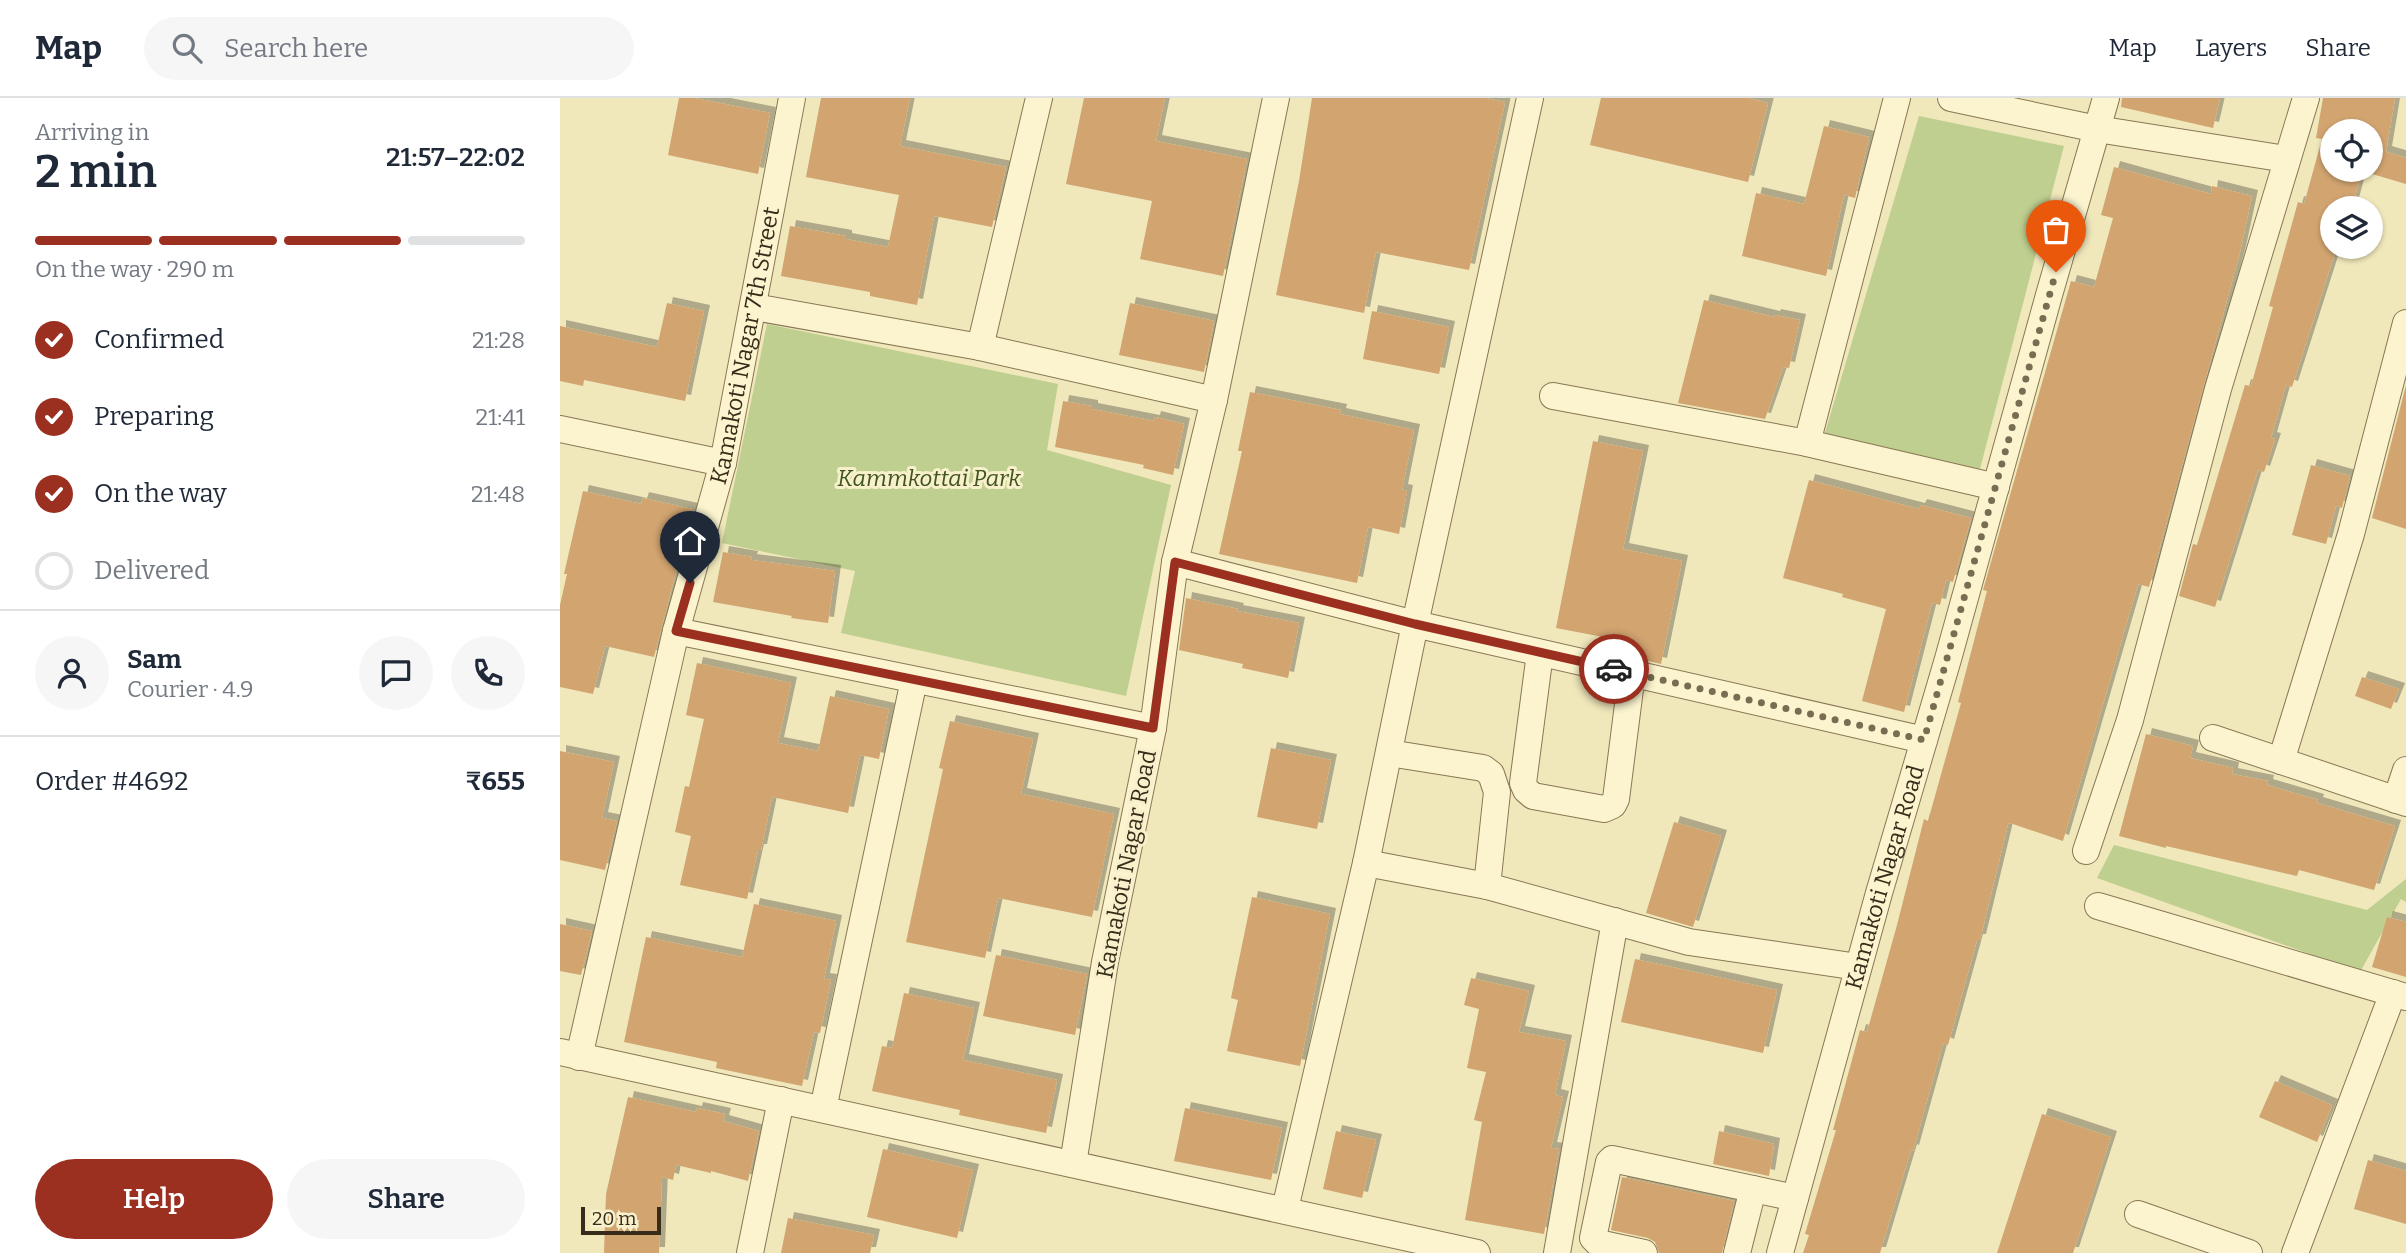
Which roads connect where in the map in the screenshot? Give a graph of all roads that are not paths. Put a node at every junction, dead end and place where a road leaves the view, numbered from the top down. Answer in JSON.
{"nodes":[{"id":1,"x":792,"y":98,"type":"edge"},
{"id":2,"x":1039,"y":98,"type":"edge"},
{"id":3,"x":1276,"y":98,"type":"edge"},
{"id":4,"x":1530,"y":98,"type":"edge"},
{"id":5,"x":1897,"y":98,"type":"edge"},
{"id":6,"x":1951,"y":98,"type":"edge"},
{"id":7,"x":2106,"y":98,"type":"edge"},
{"id":8,"x":2306,"y":98,"type":"edge"},
{"id":9,"x":2097,"y":129,"type":"junction"},
{"id":10,"x":2286,"y":159,"type":"junction"},
{"id":11,"x":754,"y":307,"type":"junction"},
{"id":12,"x":2406,"y":323,"type":"edge"},
{"id":13,"x":980,"y":347,"type":"junction"},
{"id":14,"x":1553,"y":396,"type":"dead end"},
{"id":15,"x":1214,"y":400,"type":"junction"},
{"id":16,"x":560,"y":429,"type":"edge"},
{"id":17,"x":1807,"y":443,"type":"junction"},
{"id":18,"x":723,"y":463,"type":"junction"},
{"id":19,"x":1996,"y":487,"type":"junction"},
{"id":20,"x":1175,"y":562,"type":"junction"},
{"id":21,"x":1415,"y":624,"type":"junction"},
{"id":22,"x":676,"y":631,"type":"junction"},
{"id":23,"x":1540,"y":653,"type":"junction"},
{"id":24,"x":1632,"y":673,"type":"junction"},
{"id":25,"x":914,"y":680,"type":"junction"},
{"id":26,"x":1153,"y":728,"type":"junction"},
{"id":27,"x":2213,"y":738,"type":"dead end"},
{"id":28,"x":1924,"y":740,"type":"junction"},
{"id":29,"x":1389,"y":754,"type":"junction"},
{"id":30,"x":2281,"y":761,"type":"junction"},
{"id":31,"x":2406,"y":770,"type":"edge"},
{"id":32,"x":2401,"y":801,"type":"edge"},
{"id":33,"x":2086,"y":851,"type":"dead end"},
{"id":34,"x":1366,"y":863,"type":"junction"},
{"id":35,"x":1488,"y":886,"type":"junction"},
{"id":36,"x":2098,"y":906,"type":"dead end"},
{"id":37,"x":1615,"y":921,"type":"junction"},
{"id":38,"x":1858,"y":967,"type":"junction"},
{"id":39,"x":2400,"y":995,"type":"edge"},
{"id":40,"x":570,"y":1054,"type":"edge"},
{"id":41,"x":781,"y":1100,"type":"junction"},
{"id":42,"x":823,"y":1109,"type":"junction"},
{"id":43,"x":1073,"y":1164,"type":"junction"},
{"id":44,"x":1753,"y":1189,"type":"junction"},
{"id":45,"x":1795,"y":1198,"type":"junction"},
{"id":46,"x":1284,"y":1209,"type":"junction"},
{"id":47,"x":2138,"y":1214,"type":"dead end"},
{"id":48,"x":1561,"y":1226,"type":"junction"},
{"id":49,"x":1594,"y":1233,"type":"junction"},
{"id":50,"x":750,"y":1253,"type":"edge"},
{"id":51,"x":1477,"y":1253,"type":"edge"},
{"id":52,"x":1557,"y":1253,"type":"edge"},
{"id":53,"x":1641,"y":1253,"type":"edge"},
{"id":54,"x":1737,"y":1253,"type":"edge"},
{"id":55,"x":1780,"y":1253,"type":"edge"},
{"id":56,"x":2249,"y":1253,"type":"edge"},
{"id":57,"x":2295,"y":1253,"type":"edge"}],
"edges":[{"from":1,"to":11,"type":"street","name":"Kamakoti Nagar 7th Street"},
{"from":2,"to":13,"type":"street"},
{"from":3,"to":15,"type":"street"},
{"from":4,"to":21,"type":"street"},
{"from":5,"to":17,"type":"street"},
{"from":6,"to":9,"type":"street"},
{"from":7,"to":9,"type":"street","name":"Kamakoti Nagar Road"},
{"from":8,"to":10,"type":"street"},
{"from":9,"to":10,"type":"street"},
{"from":9,"to":19,"type":"street","name":"Kamakoti Nagar Road"},
{"from":10,"to":33,"type":"street"},
{"from":11,"to":13,"type":"street"},
{"from":11,"to":18,"type":"street","name":"Kamakoti Nagar 7th Street"},
{"from":12,"to":30,"type":"street"},
{"from":13,"to":15,"type":"street"},
{"from":14,"to":17,"type":"street"},
{"from":15,"to":20,"type":"street"},
{"from":16,"to":18,"type":"street"},
{"from":17,"to":19,"type":"street"},
{"from":18,"to":22,"type":"street","name":"Kamakoti Nagar 7th Street"},
{"from":19,"to":28,"type":"street","name":"Kamakoti Nagar Road"},
{"from":20,"to":21,"type":"street"},
{"from":20,"to":26,"type":"street"},
{"from":21,"to":23,"type":"street"},
{"from":21,"to":29,"type":"street"},
{"from":22,"to":25,"type":"street","name":"Kamakoti Nagar Road"},
{"from":22,"to":40,"type":"street"},
{"from":23,"to":24,"type":"street"},
{"from":23,"to":24,"type":"street"},
{"from":24,"to":28,"type":"street"},
{"from":25,"to":26,"type":"street","name":"Kamakoti Nagar Road"},
{"from":25,"to":42,"type":"street"},
{"from":26,"to":43,"type":"street","name":"Kamakoti Nagar Road"},
{"from":27,"to":30,"type":"street"},
{"from":28,"to":38,"type":"street","name":"Kamakoti Nagar Road"},
{"from":29,"to":34,"type":"street"},
{"from":29,"to":35,"type":"street"},
{"from":30,"to":32,"type":"street"},
{"from":31,"to":32,"type":"street"},
{"from":34,"to":35,"type":"street"},
{"from":34,"to":46,"type":"street"},
{"from":35,"to":37,"type":"street"},
{"from":36,"to":39,"type":"street"},
{"from":37,"to":38,"type":"street"},
{"from":37,"to":48,"type":"street"},
{"from":38,"to":45,"type":"street","name":"Kamakoti Nagar Road"},
{"from":39,"to":57,"type":"street"},
{"from":40,"to":41,"type":"street"},
{"from":41,"to":42,"type":"street"},
{"from":41,"to":50,"type":"street"},
{"from":42,"to":43,"type":"street"},
{"from":43,"to":46,"type":"street"},
{"from":44,"to":45,"type":"street"},
{"from":44,"to":49,"type":"street"},
{"from":44,"to":54,"type":"street"},
{"from":45,"to":55,"type":"street","name":"Kamakoti Nagar Road"},
{"from":46,"to":51,"type":"street"},
{"from":47,"to":56,"type":"street"},
{"from":48,"to":49,"type":"street"},
{"from":48,"to":52,"type":"street"},
{"from":49,"to":53,"type":"street"}]}
